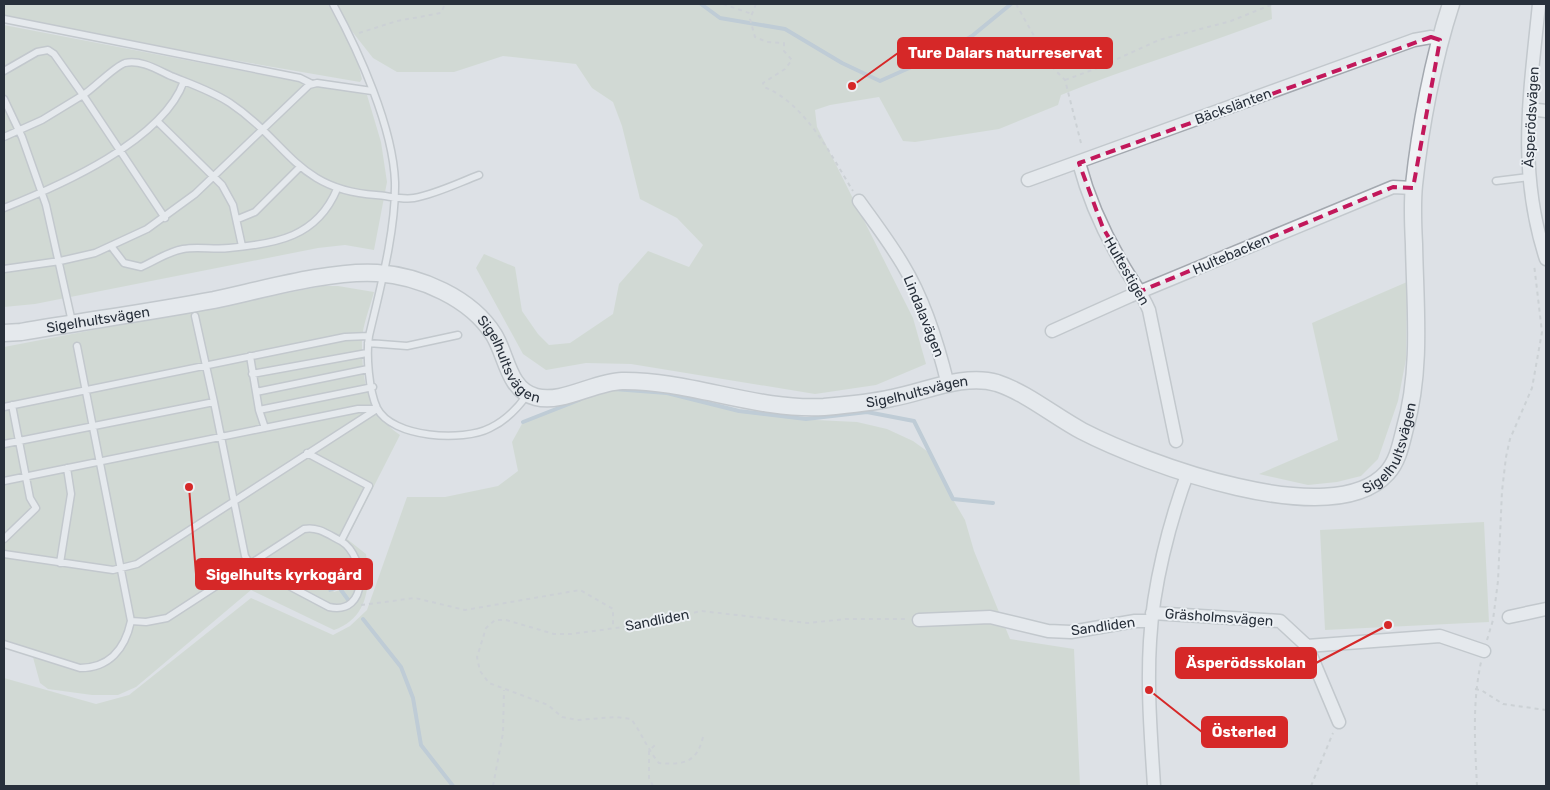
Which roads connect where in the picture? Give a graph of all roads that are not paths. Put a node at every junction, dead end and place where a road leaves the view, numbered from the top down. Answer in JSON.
{"nodes":[{"id":1,"x":333,"y":4,"type":"edge"},
{"id":2,"x":1451,"y":4,"type":"edge"},
{"id":3,"x":1539,"y":4,"type":"edge"},
{"id":4,"x":4,"y":19,"type":"edge"},
{"id":5,"x":1440,"y":40,"type":"junction"},
{"id":6,"x":4,"y":71,"type":"edge"},
{"id":7,"x":184,"y":81,"type":"junction"},
{"id":8,"x":312,"y":84,"type":"junction"},
{"id":9,"x":372,"y":91,"type":"junction"},
{"id":10,"x":83,"y":95,"type":"junction"},
{"id":11,"x":4,"y":99,"type":"edge"},
{"id":12,"x":1529,"y":109,"type":"junction"},
{"id":13,"x":1546,"y":111,"type":"edge"},
{"id":14,"x":157,"y":121,"type":"junction"},
{"id":15,"x":263,"y":130,"type":"junction"},
{"id":16,"x":19,"y":131,"type":"junction"},
{"id":17,"x":4,"y":138,"type":"edge"},
{"id":18,"x":119,"y":150,"type":"junction"},
{"id":19,"x":1082,"y":161,"type":"junction"},
{"id":20,"x":300,"y":166,"type":"junction"},
{"id":21,"x":479,"y":175,"type":"dead end"},
{"id":22,"x":214,"y":177,"type":"junction"},
{"id":23,"x":1529,"y":177,"type":"junction"},
{"id":24,"x":1028,"y":180,"type":"dead end"},
{"id":25,"x":1496,"y":181,"type":"dead end"},
{"id":26,"x":1413,"y":188,"type":"junction"},
{"id":27,"x":337,"y":189,"type":"junction"},
{"id":28,"x":42,"y":192,"type":"junction"},
{"id":29,"x":395,"y":197,"type":"junction"},
{"id":30,"x":859,"y":201,"type":"road end"},
{"id":31,"x":4,"y":208,"type":"edge"},
{"id":32,"x":165,"y":218,"type":"junction"},
{"id":33,"x":238,"y":219,"type":"junction"},
{"id":34,"x":111,"y":246,"type":"junction"},
{"id":35,"x":242,"y":246,"type":"junction"},
{"id":36,"x":1540,"y":260,"type":"edge"},
{"id":37,"x":60,"y":261,"type":"junction"},
{"id":38,"x":4,"y":269,"type":"edge"},
{"id":39,"x":383,"y":274,"type":"junction"},
{"id":40,"x":1141,"y":291,"type":"junction"},
{"id":41,"x":196,"y":316,"type":"dead end"},
{"id":42,"x":72,"y":323,"type":"junction"},
{"id":43,"x":1052,"y":331,"type":"dead end"},
{"id":44,"x":4,"y":333,"type":"edge"},
{"id":45,"x":458,"y":335,"type":"dead end"},
{"id":46,"x":369,"y":339,"type":"junction"},
{"id":47,"x":77,"y":346,"type":"dead end"},
{"id":48,"x":367,"y":352,"type":"junction"},
{"id":49,"x":250,"y":356,"type":"junction"},
{"id":50,"x":206,"y":365,"type":"junction"},
{"id":51,"x":368,"y":369,"type":"junction"},
{"id":52,"x":252,"y":374,"type":"junction"},
{"id":53,"x":948,"y":385,"type":"junction"},
{"id":54,"x":373,"y":387,"type":"junction"},
{"id":55,"x":86,"y":390,"type":"junction"},
{"id":56,"x":256,"y":392,"type":"junction"},
{"id":57,"x":528,"y":394,"type":"junction"},
{"id":58,"x":214,"y":402,"type":"junction"},
{"id":59,"x":12,"y":405,"type":"junction"},
{"id":60,"x":4,"y":407,"type":"edge"},
{"id":61,"x":378,"y":409,"type":"junction"},
{"id":62,"x":259,"y":410,"type":"junction"},
{"id":63,"x":93,"y":426,"type":"junction"},
{"id":64,"x":265,"y":428,"type":"junction"},
{"id":65,"x":221,"y":436,"type":"junction"},
{"id":66,"x":19,"y":441,"type":"junction"},
{"id":67,"x":1176,"y":441,"type":"dead end"},
{"id":68,"x":4,"y":444,"type":"edge"},
{"id":69,"x":308,"y":453,"type":"junction"},
{"id":70,"x":100,"y":462,"type":"junction"},
{"id":71,"x":67,"y":468,"type":"junction"},
{"id":72,"x":1188,"y":472,"type":"junction"},
{"id":73,"x":26,"y":477,"type":"junction"},
{"id":74,"x":4,"y":481,"type":"edge"},
{"id":75,"x":234,"y":500,"type":"junction"},
{"id":76,"x":4,"y":539,"type":"edge"},
{"id":77,"x":341,"y":541,"type":"junction"},
{"id":78,"x":4,"y":554,"type":"edge"},
{"id":79,"x":60,"y":564,"type":"junction"},
{"id":80,"x":250,"y":564,"type":"junction"},
{"id":81,"x":121,"y":569,"type":"junction"},
{"id":82,"x":1546,"y":609,"type":"edge"},
{"id":83,"x":1152,"y":617,"type":"junction"},
{"id":84,"x":1509,"y":618,"type":"dead end"},
{"id":85,"x":919,"y":620,"type":"road end"},
{"id":86,"x":131,"y":621,"type":"junction"},
{"id":87,"x":4,"y":644,"type":"edge"},
{"id":88,"x":1307,"y":646,"type":"junction"},
{"id":89,"x":1484,"y":651,"type":"road end"},
{"id":90,"x":1339,"y":722,"type":"road end"},
{"id":91,"x":1154,"y":786,"type":"edge"}],
"edges":[{"from":1,"to":9,"type":"lane"},
{"from":2,"to":5,"type":"street","name":"Sigelhultsvägen"},
{"from":3,"to":12,"type":"street","name":"Äsperödsvägen"},
{"from":4,"to":8,"type":"lane"},
{"from":5,"to":19,"type":"street","name":"Bäckslänten"},
{"from":5,"to":26,"type":"street","name":"Sigelhultsvägen"},
{"from":6,"to":10,"type":"lane"},
{"from":7,"to":10,"type":"lane"},
{"from":7,"to":14,"type":"lane"},
{"from":7,"to":15,"type":"lane"},
{"from":8,"to":9,"type":"lane"},
{"from":8,"to":15,"type":"lane"},
{"from":9,"to":29,"type":"lane"},
{"from":10,"to":16,"type":"lane"},
{"from":10,"to":18,"type":"lane"},
{"from":11,"to":16,"type":"lane"},
{"from":12,"to":13,"type":"street"},
{"from":12,"to":23,"type":"street","name":"Äsperödsvägen"},
{"from":14,"to":18,"type":"lane"},
{"from":14,"to":22,"type":"lane"},
{"from":15,"to":20,"type":"lane"},
{"from":15,"to":22,"type":"lane"},
{"from":16,"to":17,"type":"lane"},
{"from":16,"to":28,"type":"lane"},
{"from":18,"to":28,"type":"lane"},
{"from":18,"to":32,"type":"lane"},
{"from":19,"to":24,"type":"street","name":"Bäckslänten"},
{"from":19,"to":40,"type":"street","name":"Hultestigen"},
{"from":20,"to":27,"type":"lane"},
{"from":20,"to":33,"type":"lane"},
{"from":21,"to":29,"type":"lane"},
{"from":22,"to":32,"type":"lane"},
{"from":22,"to":33,"type":"lane"},
{"from":23,"to":25,"type":"lane"},
{"from":23,"to":36,"type":"street","name":"Äsperödsvägen"},
{"from":26,"to":40,"type":"street","name":"Hultebacken"},
{"from":26,"to":72,"type":"street","name":"Sigelhultsvägen"},
{"from":27,"to":29,"type":"lane"},
{"from":27,"to":35,"type":"lane"},
{"from":28,"to":31,"type":"lane"},
{"from":28,"to":37,"type":"lane"},
{"from":29,"to":39,"type":"lane"},
{"from":30,"to":53,"type":"street","name":"Lindalavägen"},
{"from":32,"to":34,"type":"lane"},
{"from":33,"to":35,"type":"lane"},
{"from":34,"to":35,"type":"lane"},
{"from":34,"to":37,"type":"lane"},
{"from":37,"to":38,"type":"lane"},
{"from":37,"to":42,"type":"lane"},
{"from":39,"to":42,"type":"street","name":"Sigelhultsvägen"},
{"from":39,"to":46,"type":"lane"},
{"from":39,"to":57,"type":"street","name":"Sigelhultsvägen"},
{"from":40,"to":43,"type":"street","name":"Hultebacken"},
{"from":40,"to":67,"type":"street","name":"Hultestigen"},
{"from":41,"to":50,"type":"lane"},
{"from":42,"to":44,"type":"street","name":"Sigelhultsvägen"},
{"from":45,"to":46,"type":"lane"},
{"from":46,"to":48,"type":"lane"},
{"from":46,"to":49,"type":"lane"},
{"from":47,"to":55,"type":"lane"},
{"from":48,"to":51,"type":"lane"},
{"from":48,"to":52,"type":"lane"},
{"from":49,"to":50,"type":"lane"},
{"from":49,"to":52,"type":"lane"},
{"from":50,"to":55,"type":"lane"},
{"from":50,"to":58,"type":"lane"},
{"from":51,"to":54,"type":"lane"},
{"from":51,"to":56,"type":"lane"},
{"from":52,"to":56,"type":"lane"},
{"from":53,"to":57,"type":"street","name":"Sigelhultsvägen"},
{"from":53,"to":72,"type":"street","name":"Sigelhultsvägen"},
{"from":54,"to":61,"type":"lane"},
{"from":54,"to":62,"type":"lane"},
{"from":55,"to":59,"type":"lane"},
{"from":55,"to":63,"type":"lane"},
{"from":56,"to":62,"type":"lane"},
{"from":57,"to":61,"type":"lane"},
{"from":58,"to":63,"type":"lane"},
{"from":58,"to":65,"type":"lane"},
{"from":59,"to":60,"type":"lane"},
{"from":59,"to":66,"type":"lane"},
{"from":61,"to":64,"type":"lane"},
{"from":61,"to":69,"type":"lane"},
{"from":62,"to":64,"type":"lane"},
{"from":63,"to":66,"type":"lane"},
{"from":63,"to":70,"type":"lane"},
{"from":64,"to":65,"type":"lane"},
{"from":65,"to":70,"type":"lane"},
{"from":65,"to":75,"type":"lane"},
{"from":66,"to":68,"type":"lane"},
{"from":66,"to":73,"type":"lane"},
{"from":69,"to":75,"type":"lane"},
{"from":69,"to":77,"type":"lane"},
{"from":70,"to":71,"type":"lane"},
{"from":70,"to":81,"type":"lane"},
{"from":71,"to":73,"type":"lane"},
{"from":71,"to":79,"type":"lane"},
{"from":72,"to":83,"type":"street"},
{"from":73,"to":74,"type":"lane"},
{"from":73,"to":76,"type":"lane"},
{"from":75,"to":80,"type":"lane"},
{"from":75,"to":81,"type":"lane"},
{"from":77,"to":80,"type":"lane"},
{"from":77,"to":80,"type":"lane"},
{"from":78,"to":79,"type":"lane"},
{"from":79,"to":81,"type":"lane"},
{"from":80,"to":86,"type":"lane"},
{"from":81,"to":86,"type":"lane"},
{"from":82,"to":84,"type":"street"},
{"from":83,"to":85,"type":"street","name":"Sandliden"},
{"from":83,"to":88,"type":"street","name":"Gräsholmsvägen"},
{"from":83,"to":91,"type":"street"},
{"from":86,"to":87,"type":"lane"},
{"from":88,"to":89,"type":"street"},
{"from":88,"to":90,"type":"street","name":"Gräsholmsvägen"}]}
